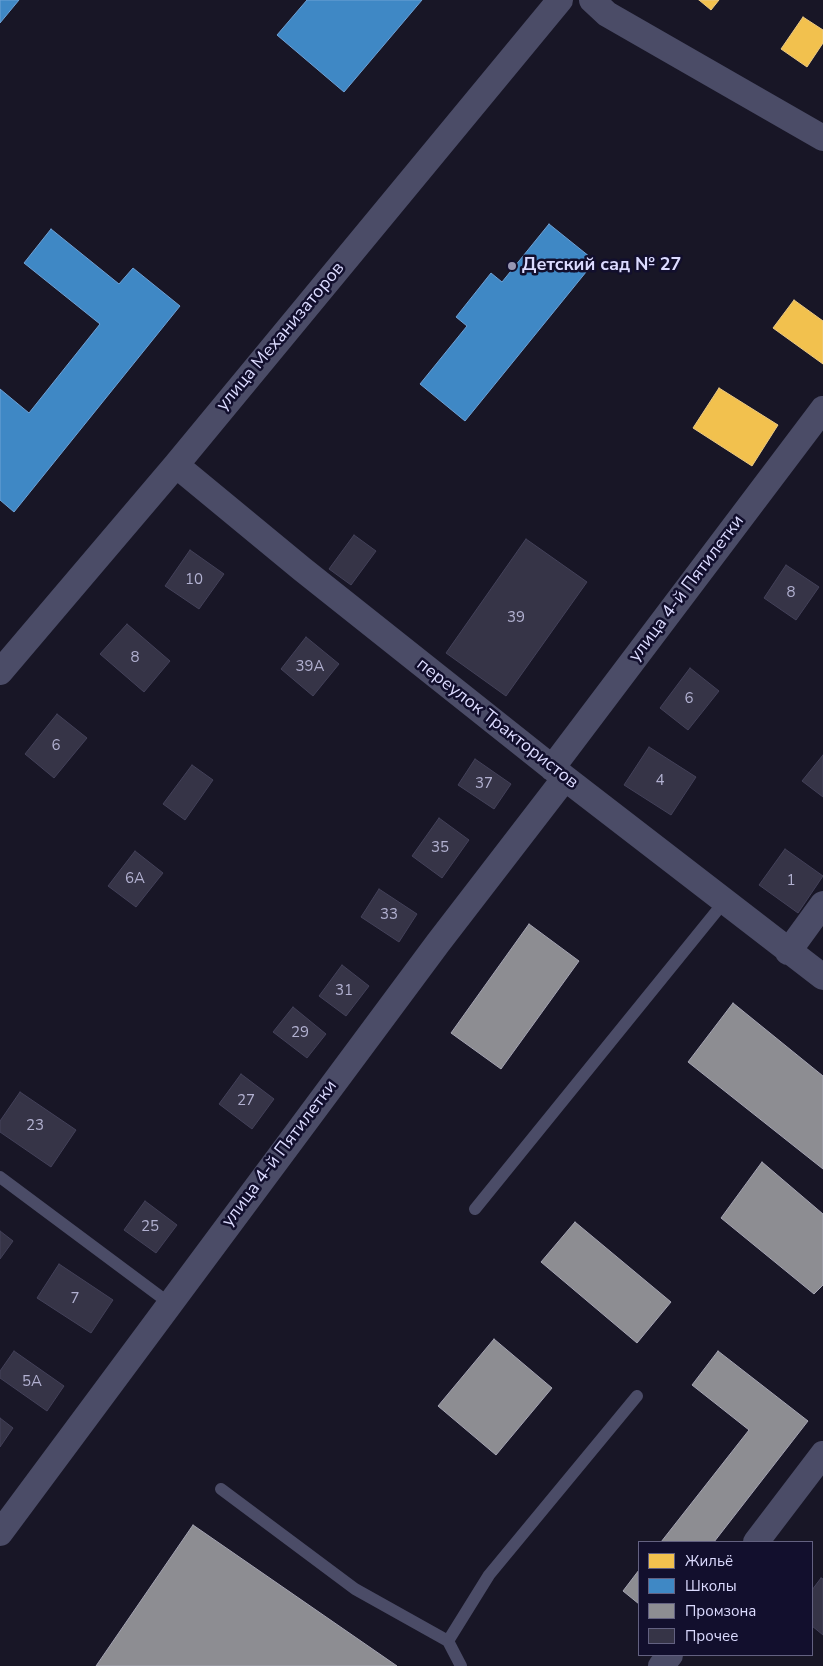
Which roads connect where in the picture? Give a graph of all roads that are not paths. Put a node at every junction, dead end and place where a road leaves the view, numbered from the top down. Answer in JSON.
{"nodes":[{"id":1,"x":560,"y":0,"type":"edge"},
{"id":2,"x":592,"y":0,"type":"edge"},
{"id":3,"x":823,"y":138,"type":"edge"},
{"id":4,"x":823,"y":409,"type":"edge"},
{"id":5,"x":176,"y":465,"type":"junction"},
{"id":6,"x":0,"y":672,"type":"edge"},
{"id":7,"x":558,"y":773,"type":"junction"},
{"id":8,"x":724,"y":902,"type":"junction"},
{"id":9,"x":823,"y":904,"type":"edge"},
{"id":10,"x":788,"y":952,"type":"junction"},
{"id":11,"x":823,"y":977,"type":"edge"},
{"id":12,"x":0,"y":1177,"type":"edge"},
{"id":13,"x":476,"y":1208,"type":"dead end"},
{"id":14,"x":169,"y":1303,"type":"junction"},
{"id":15,"x":637,"y":1396,"type":"dead end"},
{"id":16,"x":823,"y":1454,"type":"edge"},
{"id":17,"x":221,"y":1490,"type":"dead end"},
{"id":18,"x":0,"y":1533,"type":"edge"},
{"id":19,"x":757,"y":1541,"type":"edge"},
{"id":20,"x":448,"y":1641,"type":"junction"},
{"id":21,"x":669,"y":1656,"type":"edge"},
{"id":22,"x":461,"y":1666,"type":"edge"},
{"id":23,"x":661,"y":1666,"type":"edge"}],
"edges":[{"from":1,"to":5,"type":"street","name":"улица Механизаторов"},
{"from":2,"to":3,"type":"street"},
{"from":4,"to":7,"type":"street","name":"улица 4-й Пятилетки"},
{"from":5,"to":6,"type":"street","name":"улица Механизаторов"},
{"from":5,"to":7,"type":"street","name":"переулок Трактористов"},
{"from":7,"to":8,"type":"street","name":"переулок Трактористов"},
{"from":7,"to":14,"type":"street","name":"улица 4-й Пятилетки"},
{"from":8,"to":10,"type":"street","name":"переулок Трактористов"},
{"from":8,"to":13,"type":"lane"},
{"from":9,"to":10,"type":"street"},
{"from":10,"to":11,"type":"street","name":"переулок Трактористов"},
{"from":12,"to":14,"type":"lane"},
{"from":14,"to":18,"type":"street","name":"улица 4-й Пятилетки"},
{"from":15,"to":20,"type":"lane"},
{"from":16,"to":19,"type":"street"},
{"from":17,"to":20,"type":"lane"},
{"from":20,"to":22,"type":"lane"},
{"from":21,"to":23,"type":"street"}]}
